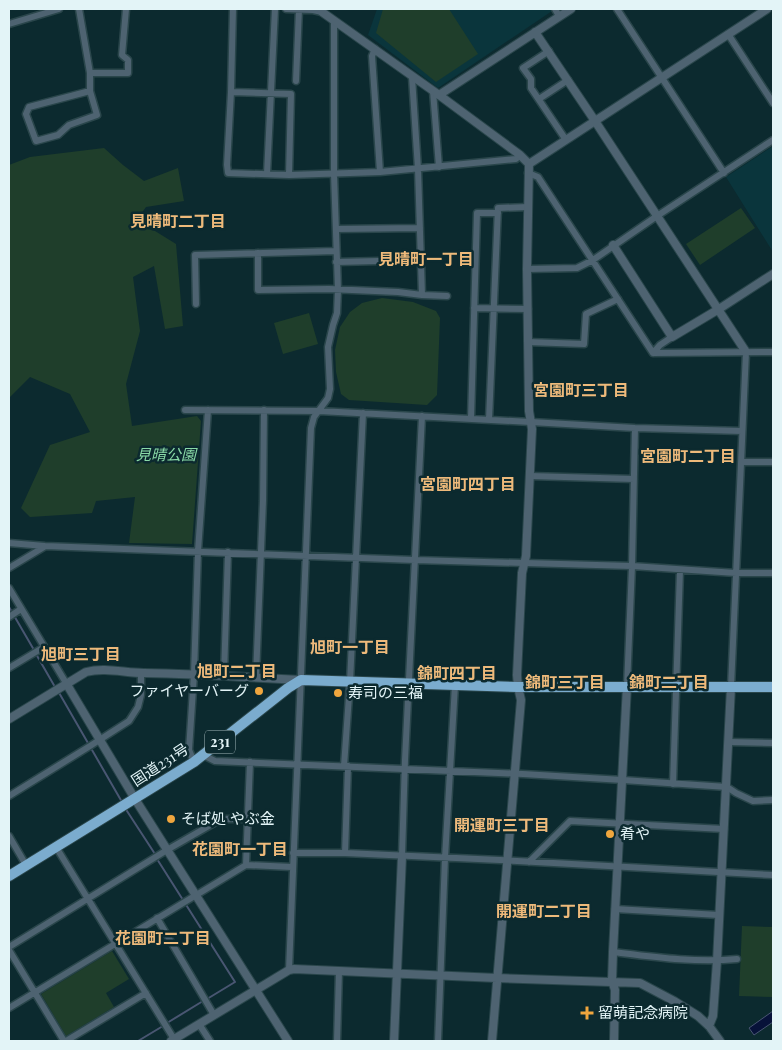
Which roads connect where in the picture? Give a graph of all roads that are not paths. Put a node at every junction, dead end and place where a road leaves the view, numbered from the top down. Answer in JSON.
{"nodes":[{"id":1,"x":59,"y":9,"type":"edge"},
{"id":2,"x":80,"y":9,"type":"edge"},
{"id":3,"x":126,"y":9,"type":"edge"},
{"id":4,"x":234,"y":9,"type":"edge"},
{"id":5,"x":275,"y":9,"type":"edge"},
{"id":6,"x":286,"y":9,"type":"edge"},
{"id":7,"x":555,"y":9,"type":"edge"},
{"id":8,"x":570,"y":9,"type":"edge"},
{"id":9,"x":617,"y":9,"type":"edge"},
{"id":10,"x":767,"y":9,"type":"edge"},
{"id":11,"x":299,"y":10,"type":"edge"},
{"id":12,"x":37,"y":12,"type":"edge"},
{"id":13,"x":322,"y":12,"type":"joint"},
{"id":14,"x":559,"y":16,"type":"junction"},
{"id":15,"x":334,"y":21,"type":"junction"},
{"id":16,"x":9,"y":24,"type":"edge"},
{"id":17,"x":535,"y":32,"type":"junction"},
{"id":18,"x":728,"y":34,"type":"junction"},
{"id":19,"x":375,"y":50,"type":"junction"},
{"id":20,"x":548,"y":51,"type":"junction"},
{"id":21,"x":90,"y":73,"type":"junction"},
{"id":22,"x":412,"y":77,"type":"junction"},
{"id":23,"x":662,"y":78,"type":"junction"},
{"id":24,"x":568,"y":80,"type":"junction"},
{"id":25,"x":296,"y":81,"type":"dead end"},
{"id":26,"x":90,"y":91,"type":"junction"},
{"id":27,"x":231,"y":92,"type":"junction"},
{"id":28,"x":436,"y":93,"type":"junction"},
{"id":29,"x":271,"y":94,"type":"junction"},
{"id":30,"x":539,"y":99,"type":"junction"},
{"id":31,"x":773,"y":103,"type":"edge"},
{"id":32,"x":595,"y":121,"type":"junction"},
{"id":33,"x":566,"y":140,"type":"junction"},
{"id":34,"x":773,"y":140,"type":"edge"},
{"id":35,"x":520,"y":155,"type":"junction"},
{"id":36,"x":529,"y":164,"type":"junction"},
{"id":37,"x":439,"y":167,"type":"junction"},
{"id":38,"x":418,"y":169,"type":"junction"},
{"id":39,"x":380,"y":172,"type":"junction"},
{"id":40,"x":724,"y":172,"type":"junction"},
{"id":41,"x":528,"y":173,"type":"junction"},
{"id":42,"x":267,"y":174,"type":"junction"},
{"id":43,"x":334,"y":174,"type":"junction"},
{"id":44,"x":288,"y":175,"type":"junction"},
{"id":45,"x":528,"y":207,"type":"junction"},
{"id":46,"x":498,"y":213,"type":"junction"},
{"id":47,"x":657,"y":216,"type":"junction"},
{"id":48,"x":420,"y":228,"type":"junction"},
{"id":49,"x":336,"y":229,"type":"junction"},
{"id":50,"x":614,"y":246,"type":"junction"},
{"id":51,"x":336,"y":251,"type":"junction"},
{"id":52,"x":258,"y":253,"type":"junction"},
{"id":53,"x":421,"y":260,"type":"junction"},
{"id":54,"x":592,"y":260,"type":"junction"},
{"id":55,"x":336,"y":262,"type":"junction"},
{"id":56,"x":528,"y":269,"type":"junction"},
{"id":57,"x":773,"y":274,"type":"edge"},
{"id":58,"x":338,"y":290,"type":"junction"},
{"id":59,"x":422,"y":295,"type":"junction"},
{"id":60,"x":447,"y":296,"type":"dead end"},
{"id":61,"x":618,"y":299,"type":"junction"},
{"id":62,"x":196,"y":304,"type":"dead end"},
{"id":63,"x":474,"y":308,"type":"junction"},
{"id":64,"x":493,"y":308,"type":"junction"},
{"id":65,"x":528,"y":309,"type":"junction"},
{"id":66,"x":719,"y":309,"type":"junction"},
{"id":67,"x":672,"y":337,"type":"junction"},
{"id":68,"x":528,"y":342,"type":"junction"},
{"id":69,"x":746,"y":352,"type":"junction"},
{"id":70,"x":773,"y":352,"type":"edge"},
{"id":71,"x":653,"y":353,"type":"junction"},
{"id":72,"x":185,"y":410,"type":"dead end"},
{"id":73,"x":208,"y":410,"type":"junction"},
{"id":74,"x":264,"y":410,"type":"junction"},
{"id":75,"x":319,"y":411,"type":"junction"},
{"id":76,"x":363,"y":413,"type":"junction"},
{"id":77,"x":422,"y":416,"type":"junction"},
{"id":78,"x":471,"y":419,"type":"junction"},
{"id":79,"x":489,"y":420,"type":"junction"},
{"id":80,"x":531,"y":422,"type":"junction"},
{"id":81,"x":635,"y":428,"type":"junction"},
{"id":82,"x":742,"y":431,"type":"junction"},
{"id":83,"x":742,"y":462,"type":"junction"},
{"id":84,"x":773,"y":462,"type":"edge"},
{"id":85,"x":530,"y":476,"type":"junction"},
{"id":86,"x":634,"y":479,"type":"junction"},
{"id":87,"x":9,"y":543,"type":"edge"},
{"id":88,"x":45,"y":546,"type":"junction"},
{"id":89,"x":198,"y":551,"type":"junction"},
{"id":90,"x":228,"y":552,"type":"junction"},
{"id":91,"x":262,"y":554,"type":"junction"},
{"id":92,"x":307,"y":556,"type":"junction"},
{"id":93,"x":355,"y":558,"type":"junction"},
{"id":94,"x":415,"y":560,"type":"junction"},
{"id":95,"x":524,"y":564,"type":"junction"},
{"id":96,"x":632,"y":566,"type":"junction"},
{"id":97,"x":9,"y":568,"type":"edge"},
{"id":98,"x":680,"y":570,"type":"junction"},
{"id":99,"x":736,"y":573,"type":"junction"},
{"id":100,"x":773,"y":573,"type":"edge"},
{"id":101,"x":9,"y":588,"type":"edge"},
{"id":102,"x":21,"y":610,"type":"junction"},
{"id":103,"x":9,"y":617,"type":"edge"},
{"id":104,"x":44,"y":647,"type":"junction"},
{"id":105,"x":9,"y":668,"type":"edge"},
{"id":106,"x":141,"y":673,"type":"junction"},
{"id":107,"x":194,"y":674,"type":"junction"},
{"id":108,"x":224,"y":675,"type":"junction"},
{"id":109,"x":256,"y":677,"type":"junction"},
{"id":110,"x":302,"y":680,"type":"junction"},
{"id":111,"x":350,"y":682,"type":"junction"},
{"id":112,"x":66,"y":683,"type":"junction"},
{"id":113,"x":409,"y":684,"type":"junction"},
{"id":114,"x":454,"y":685,"type":"junction"},
{"id":115,"x":627,"y":686,"type":"junction"},
{"id":116,"x":676,"y":686,"type":"junction"},
{"id":117,"x":518,"y":687,"type":"junction"},
{"id":118,"x":731,"y":687,"type":"junction"},
{"id":119,"x":773,"y":688,"type":"edge"},
{"id":120,"x":9,"y":719,"type":"edge"},
{"id":121,"x":100,"y":740,"type":"junction"},
{"id":122,"x":729,"y":742,"type":"junction"},
{"id":123,"x":773,"y":743,"type":"edge"},
{"id":124,"x":203,"y":755,"type":"junction"},
{"id":125,"x":194,"y":762,"type":"junction"},
{"id":126,"x":250,"y":762,"type":"junction"},
{"id":127,"x":298,"y":764,"type":"junction"},
{"id":128,"x":346,"y":766,"type":"junction"},
{"id":129,"x":405,"y":769,"type":"junction"},
{"id":130,"x":450,"y":771,"type":"junction"},
{"id":131,"x":514,"y":774,"type":"junction"},
{"id":132,"x":623,"y":780,"type":"junction"},
{"id":133,"x":673,"y":784,"type":"junction"},
{"id":134,"x":727,"y":788,"type":"junction"},
{"id":135,"x":9,"y":796,"type":"edge"},
{"id":136,"x":135,"y":799,"type":"junction"},
{"id":137,"x":773,"y":800,"type":"edge"},
{"id":138,"x":248,"y":819,"type":"junction"},
{"id":139,"x":620,"y":823,"type":"junction"},
{"id":140,"x":724,"y":829,"type":"junction"},
{"id":141,"x":9,"y":836,"type":"edge"},
{"id":142,"x":56,"y":847,"type":"junction"},
{"id":143,"x":168,"y":850,"type":"junction"},
{"id":144,"x":293,"y":853,"type":"junction"},
{"id":145,"x":345,"y":853,"type":"junction"},
{"id":146,"x":402,"y":856,"type":"junction"},
{"id":147,"x":445,"y":858,"type":"junction"},
{"id":148,"x":507,"y":860,"type":"junction"},
{"id":149,"x":529,"y":862,"type":"junction"},
{"id":150,"x":246,"y":864,"type":"junction"},
{"id":151,"x":26,"y":865,"type":"junction"},
{"id":152,"x":292,"y":867,"type":"junction"},
{"id":153,"x":617,"y":867,"type":"junction"},
{"id":154,"x":722,"y":872,"type":"junction"},
{"id":155,"x":773,"y":875,"type":"edge"},
{"id":156,"x":9,"y":876,"type":"edge"},
{"id":157,"x":196,"y":895,"type":"junction"},
{"id":158,"x":88,"y":899,"type":"junction"},
{"id":159,"x":616,"y":909,"type":"junction"},
{"id":160,"x":719,"y":915,"type":"junction"},
{"id":161,"x":157,"y":918,"type":"junction"},
{"id":162,"x":116,"y":943,"type":"junction"},
{"id":163,"x":9,"y":949,"type":"edge"},
{"id":164,"x":613,"y":952,"type":"junction"},
{"id":165,"x":737,"y":960,"type":"dead end"},
{"id":166,"x":717,"y":961,"type":"junction"},
{"id":167,"x":288,"y":970,"type":"junction"},
{"id":168,"x":339,"y":971,"type":"junction"},
{"id":169,"x":396,"y":973,"type":"junction"},
{"id":170,"x":441,"y":975,"type":"junction"},
{"id":171,"x":497,"y":978,"type":"junction"},
{"id":172,"x":612,"y":982,"type":"junction"},
{"id":173,"x":256,"y":989,"type":"junction"},
{"id":174,"x":34,"y":992,"type":"junction"},
{"id":175,"x":146,"y":993,"type":"junction"},
{"id":176,"x":9,"y":1008,"type":"edge"},
{"id":177,"x":214,"y":1015,"type":"junction"},
{"id":178,"x":199,"y":1024,"type":"junction"},
{"id":179,"x":710,"y":1026,"type":"junction"},
{"id":180,"x":172,"y":1040,"type":"edge"},
{"id":181,"x":65,"y":1041,"type":"edge"},
{"id":182,"x":210,"y":1041,"type":"edge"},
{"id":183,"x":288,"y":1041,"type":"edge"},
{"id":184,"x":337,"y":1041,"type":"edge"},
{"id":185,"x":394,"y":1041,"type":"edge"},
{"id":186,"x":438,"y":1041,"type":"edge"},
{"id":187,"x":492,"y":1041,"type":"edge"},
{"id":188,"x":614,"y":1041,"type":"edge"},
{"id":189,"x":720,"y":1041,"type":"edge"}],
"edges":[{"from":1,"to":12,"type":"street"},
{"from":2,"to":21,"type":"street"},
{"from":3,"to":21,"type":"street"},
{"from":4,"to":27,"type":"street"},
{"from":5,"to":29,"type":"street"},
{"from":6,"to":11,"type":"street"},
{"from":7,"to":14,"type":"street"},
{"from":8,"to":14,"type":"street"},
{"from":9,"to":23,"type":"street"},
{"from":10,"to":18,"type":"street"},
{"from":11,"to":13,"type":"street"},
{"from":11,"to":25,"type":"street"},
{"from":12,"to":16,"type":"street"},
{"from":13,"to":15,"type":"street"},
{"from":14,"to":17,"type":"street"},
{"from":15,"to":19,"type":"street"},
{"from":15,"to":43,"type":"street"},
{"from":17,"to":20,"type":"street"},
{"from":17,"to":28,"type":"street"},
{"from":18,"to":23,"type":"street"},
{"from":18,"to":31,"type":"street"},
{"from":19,"to":22,"type":"street"},
{"from":19,"to":39,"type":"street"},
{"from":20,"to":24,"type":"street"},
{"from":20,"to":30,"type":"street"},
{"from":21,"to":26,"type":"street"},
{"from":22,"to":28,"type":"street"},
{"from":22,"to":38,"type":"street"},
{"from":23,"to":32,"type":"street"},
{"from":23,"to":40,"type":"street"},
{"from":24,"to":30,"type":"street"},
{"from":24,"to":32,"type":"street"},
{"from":26,"to":26,"type":"street"},
{"from":27,"to":29,"type":"street"},
{"from":27,"to":42,"type":"street"},
{"from":28,"to":35,"type":"street"},
{"from":28,"to":37,"type":"street"},
{"from":29,"to":42,"type":"street"},
{"from":29,"to":44,"type":"street"},
{"from":30,"to":33,"type":"street"},
{"from":32,"to":33,"type":"street"},
{"from":32,"to":47,"type":"street"},
{"from":33,"to":36,"type":"street"},
{"from":34,"to":40,"type":"street"},
{"from":35,"to":36,"type":"street"},
{"from":35,"to":37,"type":"street"},
{"from":36,"to":41,"type":"street"},
{"from":37,"to":38,"type":"street"},
{"from":38,"to":39,"type":"street"},
{"from":38,"to":48,"type":"street"},
{"from":39,"to":43,"type":"street"},
{"from":40,"to":47,"type":"street"},
{"from":41,"to":45,"type":"street"},
{"from":41,"to":54,"type":"street"},
{"from":42,"to":44,"type":"street"},
{"from":43,"to":44,"type":"street"},
{"from":43,"to":49,"type":"street"},
{"from":45,"to":46,"type":"street"},
{"from":45,"to":56,"type":"street"},
{"from":46,"to":63,"type":"street"},
{"from":46,"to":64,"type":"street"},
{"from":47,"to":50,"type":"street"},
{"from":47,"to":66,"type":"street"},
{"from":48,"to":49,"type":"street"},
{"from":48,"to":53,"type":"street"},
{"from":49,"to":51,"type":"street"},
{"from":50,"to":54,"type":"street"},
{"from":50,"to":67,"type":"street"},
{"from":51,"to":52,"type":"street"},
{"from":51,"to":55,"type":"street"},
{"from":52,"to":58,"type":"street"},
{"from":52,"to":62,"type":"street"},
{"from":53,"to":55,"type":"street"},
{"from":53,"to":59,"type":"street"},
{"from":54,"to":56,"type":"street"},
{"from":54,"to":61,"type":"street"},
{"from":55,"to":58,"type":"street"},
{"from":56,"to":65,"type":"street"},
{"from":57,"to":66,"type":"street"},
{"from":58,"to":59,"type":"street"},
{"from":58,"to":75,"type":"street"},
{"from":59,"to":60,"type":"street"},
{"from":61,"to":68,"type":"street"},
{"from":61,"to":71,"type":"street"},
{"from":63,"to":64,"type":"street"},
{"from":63,"to":78,"type":"street"},
{"from":64,"to":65,"type":"street"},
{"from":64,"to":79,"type":"street"},
{"from":65,"to":68,"type":"street"},
{"from":66,"to":67,"type":"street"},
{"from":66,"to":69,"type":"street"},
{"from":67,"to":71,"type":"street"},
{"from":68,"to":80,"type":"street"},
{"from":69,"to":70,"type":"street"},
{"from":69,"to":71,"type":"street"},
{"from":69,"to":82,"type":"street"},
{"from":72,"to":73,"type":"street"},
{"from":73,"to":74,"type":"street"},
{"from":73,"to":89,"type":"street"},
{"from":74,"to":75,"type":"street"},
{"from":74,"to":91,"type":"street"},
{"from":75,"to":76,"type":"street"},
{"from":75,"to":92,"type":"street"},
{"from":76,"to":77,"type":"street"},
{"from":76,"to":93,"type":"street"},
{"from":77,"to":78,"type":"street"},
{"from":77,"to":94,"type":"street"},
{"from":78,"to":79,"type":"street"},
{"from":79,"to":80,"type":"street"},
{"from":80,"to":81,"type":"street"},
{"from":80,"to":85,"type":"street"},
{"from":81,"to":82,"type":"street"},
{"from":81,"to":86,"type":"street"},
{"from":82,"to":83,"type":"street"},
{"from":83,"to":84,"type":"street"},
{"from":83,"to":99,"type":"street"},
{"from":85,"to":86,"type":"street"},
{"from":85,"to":95,"type":"street"},
{"from":86,"to":96,"type":"street"},
{"from":87,"to":88,"type":"street"},
{"from":88,"to":89,"type":"street"},
{"from":88,"to":97,"type":"street"},
{"from":89,"to":90,"type":"street"},
{"from":89,"to":107,"type":"street"},
{"from":90,"to":91,"type":"street"},
{"from":90,"to":108,"type":"street"},
{"from":91,"to":92,"type":"street"},
{"from":91,"to":109,"type":"street"},
{"from":92,"to":93,"type":"street"},
{"from":92,"to":110,"type":"street"},
{"from":93,"to":94,"type":"street"},
{"from":93,"to":111,"type":"street"},
{"from":94,"to":95,"type":"street"},
{"from":94,"to":113,"type":"street"},
{"from":95,"to":96,"type":"street"},
{"from":95,"to":117,"type":"street"},
{"from":96,"to":98,"type":"street"},
{"from":96,"to":115,"type":"street"},
{"from":98,"to":99,"type":"street"},
{"from":98,"to":116,"type":"street"},
{"from":99,"to":100,"type":"street"},
{"from":99,"to":118,"type":"street"},
{"from":101,"to":102,"type":"street"},
{"from":102,"to":103,"type":"street"},
{"from":102,"to":104,"type":"street"},
{"from":104,"to":105,"type":"street"},
{"from":104,"to":112,"type":"street"},
{"from":106,"to":107,"type":"street"},
{"from":106,"to":112,"type":"street"},
{"from":106,"to":121,"type":"street"},
{"from":107,"to":108,"type":"street"},
{"from":107,"to":125,"type":"street"},
{"from":108,"to":109,"type":"street"},
{"from":109,"to":110,"type":"street"},
{"from":110,"to":111,"type":"highway"},
{"from":110,"to":124,"type":"highway","name":"国道231号","number":"231"},
{"from":110,"to":127,"type":"street"},
{"from":111,"to":113,"type":"highway"},
{"from":111,"to":128,"type":"street"},
{"from":112,"to":120,"type":"street"},
{"from":112,"to":121,"type":"street"},
{"from":113,"to":114,"type":"highway"},
{"from":113,"to":129,"type":"street"},
{"from":114,"to":117,"type":"highway"},
{"from":114,"to":130,"type":"street"},
{"from":115,"to":116,"type":"highway"},
{"from":115,"to":117,"type":"highway"},
{"from":115,"to":132,"type":"street"},
{"from":116,"to":118,"type":"highway"},
{"from":116,"to":133,"type":"street"},
{"from":117,"to":131,"type":"street"},
{"from":118,"to":119,"type":"highway"},
{"from":118,"to":122,"type":"street"},
{"from":121,"to":135,"type":"street"},
{"from":121,"to":136,"type":"street"},
{"from":122,"to":123,"type":"street"},
{"from":122,"to":134,"type":"street"},
{"from":124,"to":125,"type":"highway","name":"国道231号","number":"231"},
{"from":124,"to":126,"type":"street"},
{"from":125,"to":136,"type":"highway","name":"国道231号","number":"231"},
{"from":126,"to":127,"type":"street"},
{"from":126,"to":138,"type":"street"},
{"from":127,"to":128,"type":"street"},
{"from":127,"to":144,"type":"street"},
{"from":128,"to":129,"type":"street"},
{"from":128,"to":145,"type":"street"},
{"from":129,"to":130,"type":"street"},
{"from":129,"to":146,"type":"street"},
{"from":130,"to":131,"type":"street"},
{"from":130,"to":147,"type":"street"},
{"from":131,"to":132,"type":"street"},
{"from":131,"to":148,"type":"street"},
{"from":132,"to":133,"type":"street"},
{"from":132,"to":139,"type":"street"},
{"from":133,"to":134,"type":"street"},
{"from":134,"to":137,"type":"street"},
{"from":134,"to":140,"type":"street"},
{"from":136,"to":142,"type":"highway","name":"国道231号","number":"231"},
{"from":136,"to":143,"type":"street"},
{"from":138,"to":143,"type":"street"},
{"from":138,"to":150,"type":"street"},
{"from":139,"to":140,"type":"street"},
{"from":139,"to":149,"type":"street"},
{"from":139,"to":153,"type":"street"},
{"from":140,"to":154,"type":"street"},
{"from":141,"to":151,"type":"street"},
{"from":142,"to":151,"type":"highway","name":"国道231号","number":"231"},
{"from":142,"to":158,"type":"street"},
{"from":143,"to":157,"type":"street"},
{"from":143,"to":158,"type":"street"},
{"from":144,"to":145,"type":"street"},
{"from":144,"to":152,"type":"street"},
{"from":145,"to":146,"type":"street"},
{"from":146,"to":147,"type":"street"},
{"from":146,"to":169,"type":"street"},
{"from":147,"to":148,"type":"street"},
{"from":147,"to":170,"type":"street"},
{"from":148,"to":149,"type":"street"},
{"from":148,"to":171,"type":"street"},
{"from":149,"to":153,"type":"street"},
{"from":150,"to":152,"type":"street"},
{"from":150,"to":157,"type":"street"},
{"from":151,"to":156,"type":"highway","name":"国道231号","number":"231"},
{"from":152,"to":167,"type":"street"},
{"from":153,"to":154,"type":"street"},
{"from":153,"to":159,"type":"street"},
{"from":154,"to":155,"type":"street"},
{"from":154,"to":160,"type":"street"},
{"from":157,"to":161,"type":"street"},
{"from":157,"to":173,"type":"street"},
{"from":158,"to":162,"type":"street"},
{"from":158,"to":163,"type":"street"},
{"from":159,"to":160,"type":"street"},
{"from":159,"to":164,"type":"street"},
{"from":160,"to":166,"type":"street"},
{"from":161,"to":162,"type":"street"},
{"from":161,"to":177,"type":"street"},
{"from":162,"to":174,"type":"street"},
{"from":162,"to":175,"type":"street"},
{"from":163,"to":174,"type":"street"},
{"from":164,"to":166,"type":"street"},
{"from":164,"to":172,"type":"street"},
{"from":165,"to":166,"type":"street"},
{"from":166,"to":179,"type":"street"},
{"from":167,"to":168,"type":"street"},
{"from":167,"to":173,"type":"street"},
{"from":168,"to":169,"type":"street"},
{"from":168,"to":184,"type":"street"},
{"from":169,"to":170,"type":"street"},
{"from":169,"to":185,"type":"street"},
{"from":170,"to":171,"type":"street"},
{"from":170,"to":186,"type":"street"},
{"from":171,"to":172,"type":"street"},
{"from":171,"to":187,"type":"street"},
{"from":172,"to":179,"type":"street"},
{"from":172,"to":188,"type":"street"},
{"from":173,"to":177,"type":"street"},
{"from":173,"to":183,"type":"street"},
{"from":174,"to":176,"type":"street"},
{"from":174,"to":181,"type":"street"},
{"from":175,"to":180,"type":"street"},
{"from":175,"to":181,"type":"street"},
{"from":177,"to":178,"type":"street"},
{"from":178,"to":180,"type":"street"},
{"from":178,"to":182,"type":"street"},
{"from":179,"to":189,"type":"street"}]}
